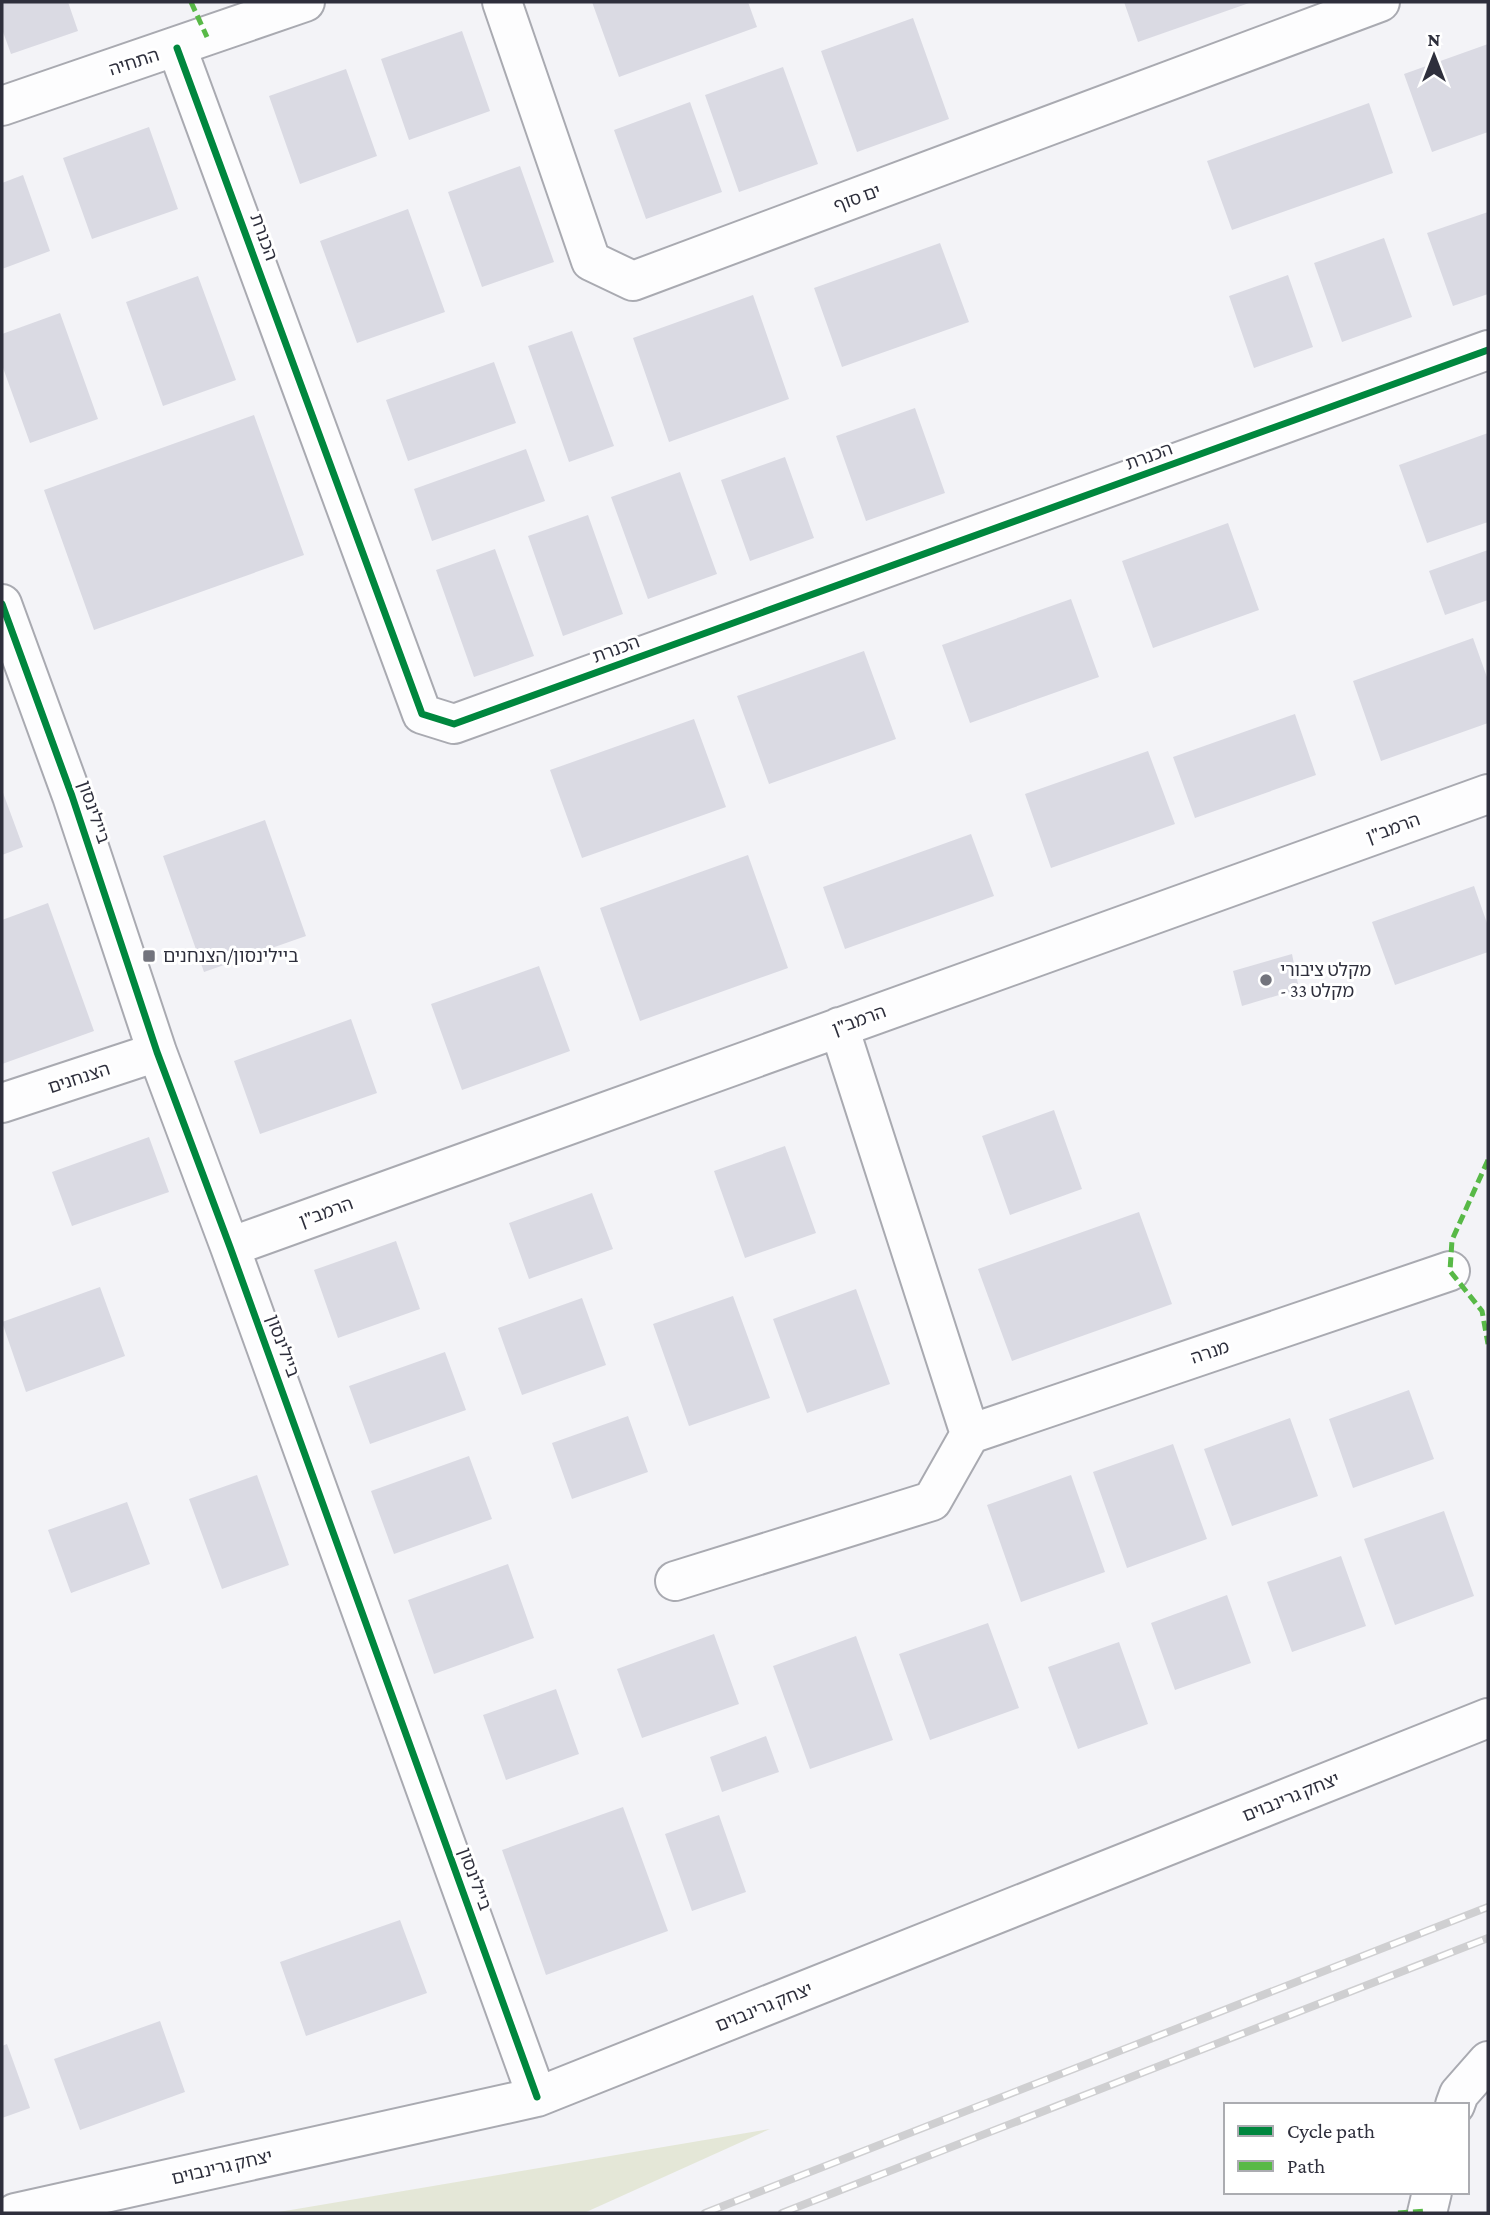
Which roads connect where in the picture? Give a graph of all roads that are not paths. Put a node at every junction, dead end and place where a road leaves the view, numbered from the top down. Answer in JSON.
{"nodes":[{"id":1,"x":305,"y":2,"type":"edge"},
{"id":2,"x":502,"y":2,"type":"edge"},
{"id":3,"x":1380,"y":2,"type":"edge"},
{"id":4,"x":177,"y":48,"type":"junction"},
{"id":5,"x":2,"y":106,"type":"edge"},
{"id":6,"x":1488,"y":350,"type":"edge"},
{"id":7,"x":2,"y":604,"type":"edge"},
{"id":8,"x":1488,"y":794,"type":"edge"},
{"id":9,"x":839,"y":1027,"type":"junction"},
{"id":10,"x":157,"y":1052,"type":"junction"},
{"id":11,"x":2,"y":1104,"type":"edge"},
{"id":12,"x":230,"y":1247,"type":"junction"},
{"id":13,"x":1450,"y":1271,"type":"dead end"},
{"id":14,"x":970,"y":1434,"type":"junction"},
{"id":15,"x":675,"y":1581,"type":"dead end"},
{"id":16,"x":1488,"y":1718,"type":"edge"},
{"id":17,"x":1488,"y":2061,"type":"edge"},
{"id":18,"x":537,"y":2097,"type":"junction"},
{"id":19,"x":1456,"y":2103,"type":"edge"},
{"id":20,"x":1432,"y":2194,"type":"edge"},
{"id":21,"x":15,"y":2213,"type":"edge"},
{"id":22,"x":1427,"y":2213,"type":"edge"}],
"edges":[{"from":1,"to":4,"type":"street","name":"התחיה"},
{"from":2,"to":3,"type":"street","name":"ים סוף"},
{"from":4,"to":5,"type":"street","name":"התחיה"},
{"from":4,"to":6,"type":"street","name":"הכנרת"},
{"from":7,"to":10,"type":"street","name":"ביילינסון"},
{"from":8,"to":9,"type":"street","name":"הרמב\"ן"},
{"from":9,"to":12,"type":"street","name":"הרמב\"ן"},
{"from":9,"to":14,"type":"street"},
{"from":10,"to":11,"type":"street","name":"הצנחנים"},
{"from":10,"to":12,"type":"street","name":"ביילינסון"},
{"from":12,"to":18,"type":"street","name":"ביילינסון"},
{"from":13,"to":14,"type":"street","name":"מנרה"},
{"from":14,"to":15,"type":"street"},
{"from":16,"to":18,"type":"street","name":"יצחק גרינבוים"},
{"from":17,"to":19,"type":"street"},
{"from":18,"to":21,"type":"street","name":"יצחק גרינבוים"},
{"from":20,"to":22,"type":"street"}]}
